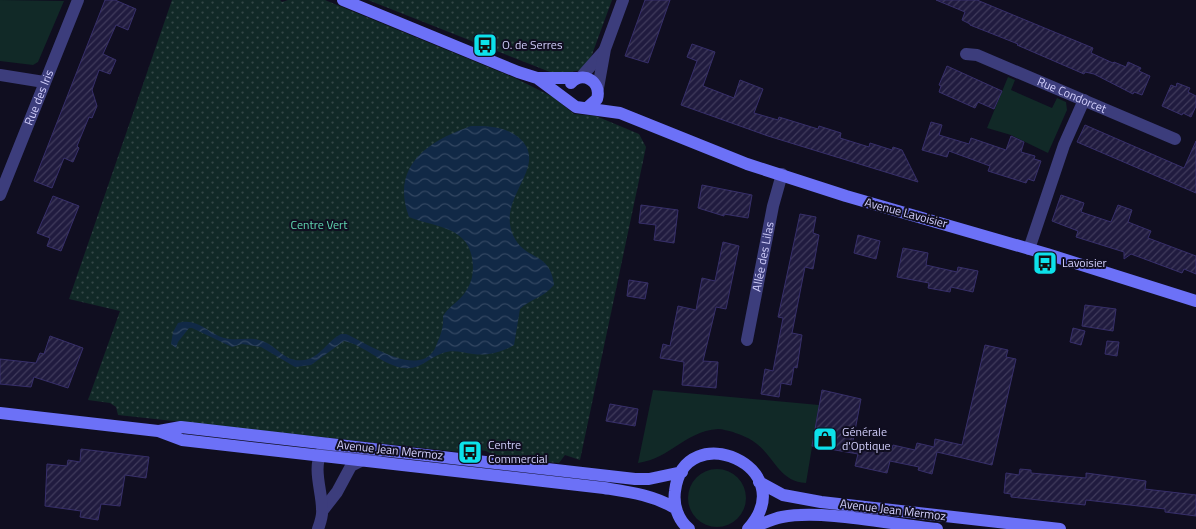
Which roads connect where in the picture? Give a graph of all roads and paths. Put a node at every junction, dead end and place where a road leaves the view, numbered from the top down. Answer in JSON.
{"nodes":[{"id":1,"x":78,"y":0,"type":"edge"},
{"id":2,"x":343,"y":0,"type":"edge"},
{"id":3,"x":623,"y":0,"type":"edge"},
{"id":4,"x":605,"y":49,"type":"junction"},
{"id":5,"x":966,"y":54,"type":"dead end"},
{"id":6,"x":0,"y":75,"type":"edge"},
{"id":7,"x":537,"y":78,"type":"junction"},
{"id":8,"x":579,"y":78,"type":"junction"},
{"id":9,"x":44,"y":82,"type":"junction"},
{"id":10,"x":598,"y":89,"type":"junction"},
{"id":11,"x":1084,"y":100,"type":"junction"},
{"id":12,"x":571,"y":102,"type":"junction"},
{"id":13,"x":587,"y":108,"type":"junction"},
{"id":14,"x":620,"y":113,"type":"junction"},
{"id":15,"x":1175,"y":139,"type":"dead end"},
{"id":16,"x":782,"y":174,"type":"junction"},
{"id":17,"x":0,"y":195,"type":"edge"},
{"id":18,"x":1029,"y":248,"type":"junction"},
{"id":19,"x":1196,"y":301,"type":"edge"},
{"id":20,"x":747,"y":340,"type":"dead end"},
{"id":21,"x":0,"y":413,"type":"edge"},
{"id":22,"x":158,"y":432,"type":"junction"},
{"id":23,"x":382,"y":450,"type":"junction"},
{"id":24,"x":319,"y":456,"type":"junction"},
{"id":25,"x":363,"y":460,"type":"junction"},
{"id":26,"x":682,"y":472,"type":"junction"},
{"id":27,"x":759,"y":482,"type":"junction"},
{"id":28,"x":676,"y":508,"type":"junction"},
{"id":29,"x":323,"y":510,"type":"junction"},
{"id":30,"x":322,"y":528,"type":"edge"},
{"id":31,"x":687,"y":528,"type":"edge"},
{"id":32,"x":749,"y":529,"type":"edge"},
{"id":33,"x":937,"y":529,"type":"edge"},
{"id":34,"x":1060,"y":529,"type":"edge"}],
"edges":[{"from":1,"to":9,"type":"street","name":"Rue des Iris"},
{"from":2,"to":7,"type":"main road"},
{"from":3,"to":4,"type":"street"},
{"from":4,"to":8,"type":"street"},
{"from":4,"to":10,"type":"street"},
{"from":5,"to":11,"type":"street","name":"Rue Condorcet"},
{"from":6,"to":9,"type":"street"},
{"from":7,"to":8,"type":"main road"},
{"from":7,"to":12,"type":"main road"},
{"from":8,"to":10,"type":"main road"},
{"from":8,"to":12,"type":"main road"},
{"from":9,"to":17,"type":"street","name":"Rue des Iris"},
{"from":10,"to":13,"type":"main road"},
{"from":10,"to":14,"type":"main road","name":"Avenue Lavoisier"},
{"from":11,"to":15,"type":"street","name":"Rue Condorcet"},
{"from":11,"to":18,"type":"street"},
{"from":12,"to":13,"type":"main road"},
{"from":13,"to":14,"type":"main road","name":"Avenue Lavoisier"},
{"from":14,"to":16,"type":"main road","name":"Avenue Lavoisier"},
{"from":16,"to":18,"type":"main road","name":"Avenue Lavoisier"},
{"from":16,"to":20,"type":"street","name":"Allée des Lilas"},
{"from":18,"to":19,"type":"main road","name":"Avenue Lavoisier"},
{"from":21,"to":22,"type":"main road","name":"Avenue Jean Mermoz"},
{"from":22,"to":23,"type":"main road","name":"Avenue Jean Mermoz"},
{"from":22,"to":24,"type":"main road","name":"Avenue Jean Mermoz"},
{"from":23,"to":24,"type":"street"},
{"from":23,"to":26,"type":"main road","name":"Avenue Jean Mermoz"},
{"from":24,"to":25,"type":"main road","name":"Avenue Jean Mermoz"},
{"from":24,"to":29,"type":"street"},
{"from":25,"to":28,"type":"main road","name":"Avenue Jean Mermoz"},
{"from":25,"to":29,"type":"street"},
{"from":26,"to":27,"type":"main road"},
{"from":26,"to":28,"type":"main road"},
{"from":27,"to":32,"type":"main road"},
{"from":27,"to":34,"type":"main road","name":"Avenue Jean Mermoz"},
{"from":28,"to":31,"type":"main road"},
{"from":29,"to":30,"type":"street"},
{"from":32,"to":33,"type":"main road","name":"Avenue Jean Mermoz"}]}
